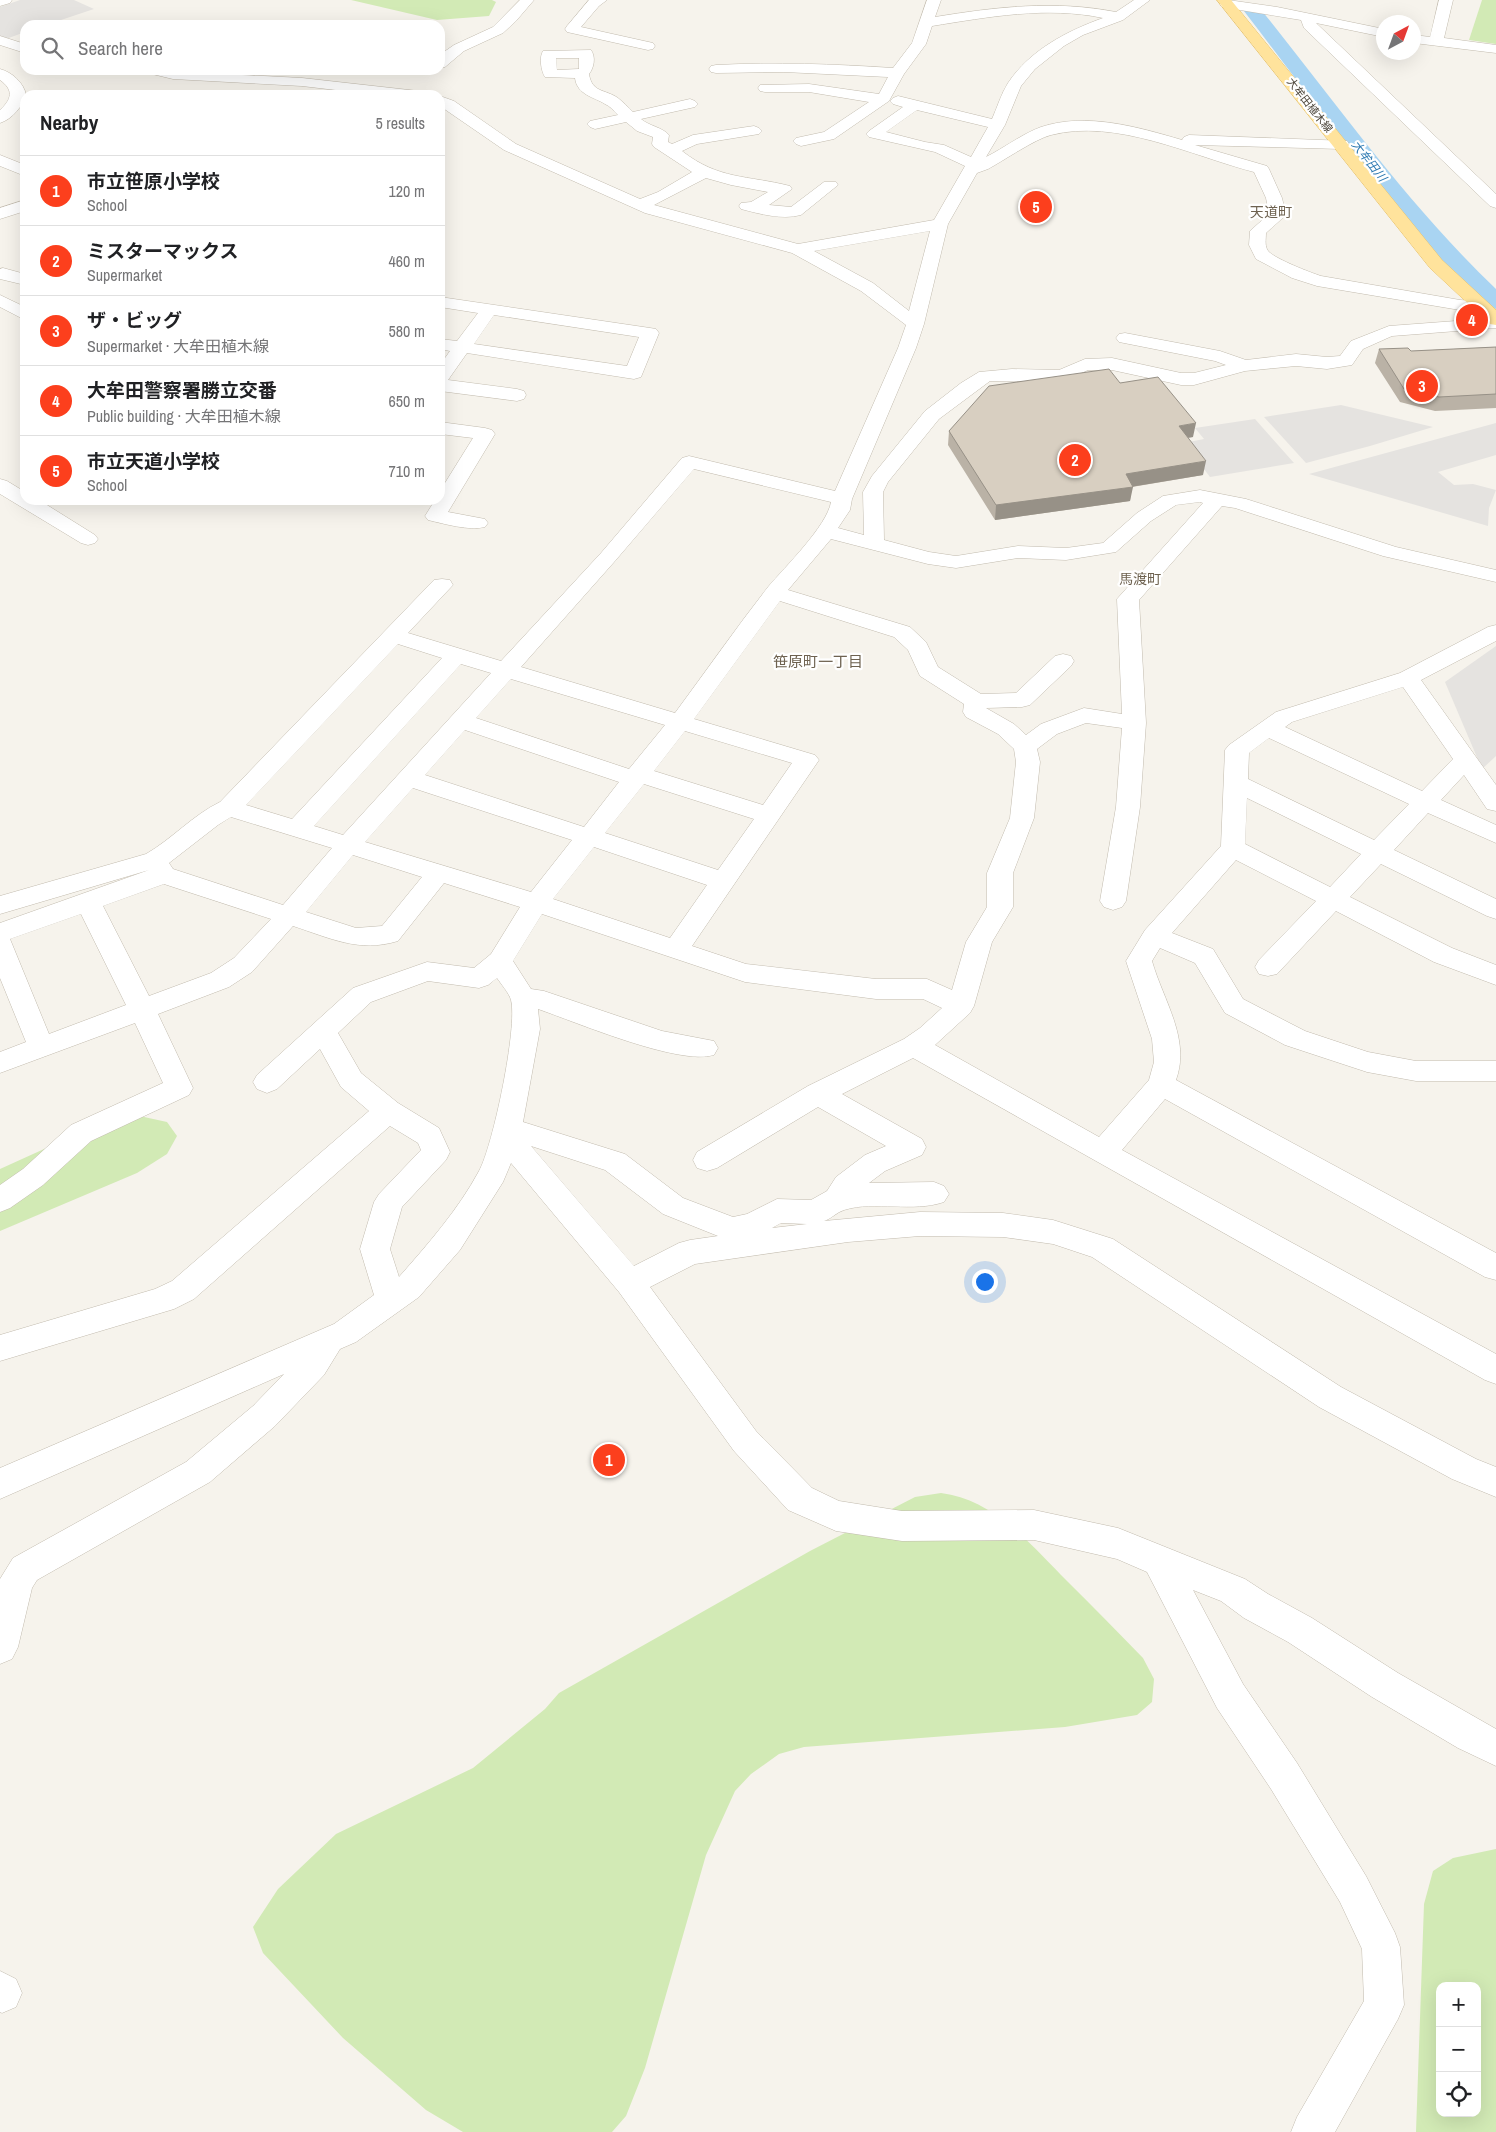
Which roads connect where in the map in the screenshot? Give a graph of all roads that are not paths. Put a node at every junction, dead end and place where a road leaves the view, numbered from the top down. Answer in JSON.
{"nodes":[{"id":1,"x":5,"y":0,"type":"edge"},
{"id":2,"x":527,"y":0,"type":"edge"},
{"id":3,"x":600,"y":0,"type":"edge"},
{"id":4,"x":934,"y":0,"type":"edge"},
{"id":5,"x":1143,"y":0,"type":"edge"},
{"id":6,"x":1446,"y":0,"type":"edge"},
{"id":7,"x":0,"y":2,"type":"edge"},
{"id":8,"x":1226,"y":2,"type":"edge"},
{"id":9,"x":1043,"y":3,"type":"edge"},
{"id":10,"x":988,"y":7,"type":"edge"},
{"id":11,"x":1118,"y":17,"type":"junction"},
{"id":12,"x":1307,"y":17,"type":"junction"},
{"id":13,"x":925,"y":23,"type":"junction"},
{"id":14,"x":1376,"y":31,"type":"edge"},
{"id":15,"x":0,"y":40,"type":"edge"},
{"id":16,"x":1421,"y":40,"type":"edge"},
{"id":17,"x":1436,"y":42,"type":"junction"},
{"id":18,"x":648,"y":46,"type":"dead end"},
{"id":19,"x":20,"y":47,"type":"edge"},
{"id":20,"x":1496,"y":49,"type":"edge"},
{"id":21,"x":445,"y":57,"type":"edge"},
{"id":22,"x":716,"y":69,"type":"dead end"},
{"id":23,"x":0,"y":73,"type":"edge"},
{"id":24,"x":897,"y":73,"type":"junction"},
{"id":25,"x":582,"y":74,"type":"dead end"},
{"id":26,"x":170,"y":75,"type":"edge"},
{"id":27,"x":424,"y":86,"type":"edge"},
{"id":28,"x":765,"y":88,"type":"dead end"},
{"id":29,"x":883,"y":99,"type":"junction"},
{"id":30,"x":445,"y":103,"type":"edge"},
{"id":31,"x":690,"y":104,"type":"dead end"},
{"id":32,"x":915,"y":105,"type":"junction"},
{"id":33,"x":629,"y":117,"type":"junction"},
{"id":34,"x":0,"y":118,"type":"edge"},
{"id":35,"x":596,"y":124,"type":"dead end"},
{"id":36,"x":996,"y":125,"type":"junction"},
{"id":37,"x":754,"y":131,"type":"dead end"},
{"id":38,"x":724,"y":136,"type":"junction"},
{"id":39,"x":1168,"y":140,"type":"junction"},
{"id":40,"x":801,"y":141,"type":"dead end"},
{"id":41,"x":1341,"y":144,"type":"junction"},
{"id":42,"x":735,"y":149,"type":"dead end"},
{"id":43,"x":672,"y":150,"type":"junction"},
{"id":44,"x":0,"y":160,"type":"edge"},
{"id":45,"x":972,"y":167,"type":"junction"},
{"id":46,"x":20,"y":170,"type":"edge"},
{"id":47,"x":705,"y":172,"type":"junction"},
{"id":48,"x":830,"y":185,"type":"dead end"},
{"id":49,"x":1496,"y":203,"type":"edge"},
{"id":50,"x":640,"y":205,"type":"junction"},
{"id":51,"x":756,"y":206,"type":"junction"},
{"id":52,"x":20,"y":207,"type":"edge"},
{"id":53,"x":0,"y":214,"type":"edge"},
{"id":54,"x":940,"y":224,"type":"junction"},
{"id":55,"x":718,"y":229,"type":"junction"},
{"id":56,"x":798,"y":249,"type":"junction"},
{"id":57,"x":0,"y":274,"type":"edge"},
{"id":58,"x":20,"y":278,"type":"edge"},
{"id":59,"x":0,"y":300,"type":"edge"},
{"id":60,"x":445,"y":303,"type":"edge"},
{"id":61,"x":1480,"y":306,"type":"junction"},
{"id":62,"x":488,"y":310,"type":"junction"},
{"id":63,"x":20,"y":312,"type":"edge"},
{"id":64,"x":1496,"y":321,"type":"edge"},
{"id":65,"x":915,"y":324,"type":"junction"},
{"id":66,"x":1125,"y":338,"type":"dead end"},
{"id":67,"x":445,"y":345,"type":"edge"},
{"id":68,"x":463,"y":347,"type":"junction"},
{"id":69,"x":1244,"y":366,"type":"junction"},
{"id":70,"x":445,"y":371,"type":"edge"},
{"id":71,"x":445,"y":386,"type":"edge"},
{"id":72,"x":517,"y":394,"type":"dead end"},
{"id":73,"x":445,"y":429,"type":"edge"},
{"id":74,"x":0,"y":485,"type":"edge"},
{"id":75,"x":445,"y":493,"type":"edge"},
{"id":76,"x":20,"y":497,"type":"edge"},
{"id":77,"x":1217,"y":498,"type":"junction"},
{"id":78,"x":842,"y":499,"type":"junction"},
{"id":79,"x":33,"y":505,"type":"edge"},
{"id":80,"x":440,"y":505,"type":"edge"},
{"id":81,"x":478,"y":523,"type":"dead end"},
{"id":82,"x":826,"y":531,"type":"junction"},
{"id":83,"x":88,"y":538,"type":"dead end"},
{"id":84,"x":874,"y":544,"type":"junction"},
{"id":85,"x":1496,"y":576,"type":"edge"},
{"id":86,"x":442,"y":585,"type":"dead end"},
{"id":87,"x":775,"y":593,"type":"junction"},
{"id":88,"x":1496,"y":632,"type":"edge"},
{"id":89,"x":393,"y":636,"type":"junction"},
{"id":90,"x":457,"y":655,"type":"junction"},
{"id":91,"x":1063,"y":661,"type":"dead end"},
{"id":92,"x":507,"y":670,"type":"junction"},
{"id":93,"x":1408,"y":678,"type":"junction"},
{"id":94,"x":976,"y":701,"type":"junction"},
{"id":95,"x":461,"y":721,"type":"junction"},
{"id":96,"x":680,"y":722,"type":"junction"},
{"id":97,"x":1134,"y":722,"type":"junction"},
{"id":98,"x":1268,"y":728,"type":"junction"},
{"id":99,"x":1026,"y":747,"type":"junction"},
{"id":100,"x":1465,"y":760,"type":"junction"},
{"id":101,"x":637,"y":777,"type":"junction"},
{"id":102,"x":409,"y":778,"type":"junction"},
{"id":103,"x":1236,"y":783,"type":"junction"},
{"id":104,"x":1424,"y":803,"type":"junction"},
{"id":105,"x":1496,"y":803,"type":"edge"},
{"id":106,"x":229,"y":808,"type":"junction"},
{"id":107,"x":769,"y":814,"type":"junction"},
{"id":108,"x":296,"y":829,"type":"junction"},
{"id":109,"x":1496,"y":835,"type":"edge"},
{"id":110,"x":589,"y":837,"type":"junction"},
{"id":111,"x":348,"y":844,"type":"junction"},
{"id":112,"x":1232,"y":848,"type":"junction"},
{"id":113,"x":1378,"y":852,"type":"junction"},
{"id":114,"x":160,"y":867,"type":"junction"},
{"id":115,"x":439,"y":873,"type":"junction"},
{"id":116,"x":723,"y":881,"type":"junction"},
{"id":117,"x":1334,"y":898,"type":"junction"},
{"id":118,"x":1114,"y":901,"type":"dead end"},
{"id":119,"x":88,"y":902,"type":"junction"},
{"id":120,"x":536,"y":903,"type":"junction"},
{"id":121,"x":0,"y":905,"type":"edge"},
{"id":122,"x":1496,"y":910,"type":"edge"},
{"id":123,"x":289,"y":915,"type":"junction"},
{"id":124,"x":0,"y":933,"type":"edge"},
{"id":125,"x":1154,"y":936,"type":"junction"},
{"id":126,"x":0,"y":945,"type":"edge"},
{"id":127,"x":676,"y":949,"type":"junction"},
{"id":128,"x":500,"y":961,"type":"junction"},
{"id":129,"x":1268,"y":967,"type":"dead end"},
{"id":130,"x":1496,"y":976,"type":"edge"},
{"id":131,"x":524,"y":999,"type":"junction"},
{"id":132,"x":961,"y":1006,"type":"junction"},
{"id":133,"x":142,"y":1009,"type":"junction"},
{"id":134,"x":323,"y":1030,"type":"junction"},
{"id":135,"x":914,"y":1046,"type":"junction"},
{"id":136,"x":41,"y":1047,"type":"junction"},
{"id":137,"x":704,"y":1048,"type":"dead end"},
{"id":138,"x":0,"y":1062,"type":"edge"},
{"id":139,"x":1496,"y":1071,"type":"edge"},
{"id":140,"x":267,"y":1082,"type":"dead end"},
{"id":141,"x":1161,"y":1084,"type":"junction"},
{"id":142,"x":818,"y":1094,"type":"junction"},
{"id":143,"x":388,"y":1111,"type":"junction"},
{"id":144,"x":507,"y":1133,"type":"junction"},
{"id":145,"x":1103,"y":1153,"type":"junction"},
{"id":146,"x":707,"y":1160,"type":"dead end"},
{"id":147,"x":934,"y":1194,"type":"dead end"},
{"id":148,"x":837,"y":1199,"type":"junction"},
{"id":149,"x":0,"y":1200,"type":"edge"},
{"id":150,"x":1496,"y":1268,"type":"edge"},
{"id":151,"x":630,"y":1283,"type":"junction"},
{"id":152,"x":391,"y":1300,"type":"junction"},
{"id":153,"x":329,"y":1340,"type":"junction"},
{"id":154,"x":0,"y":1348,"type":"edge"},
{"id":155,"x":1495,"y":1366,"type":"edge"},
{"id":156,"x":1496,"y":1482,"type":"edge"},
{"id":157,"x":0,"y":1484,"type":"edge"},
{"id":158,"x":1160,"y":1562,"type":"junction"},
{"id":159,"x":6,"y":1599,"type":"edge"},
{"id":160,"x":0,"y":1647,"type":"edge"},
{"id":161,"x":1496,"y":1748,"type":"edge"},
{"id":162,"x":1312,"y":2132,"type":"edge"}],
"edges":[{"from":1,"to":7,"type":"street"},
{"from":2,"to":21,"type":"street"},
{"from":3,"to":18,"type":"street"},
{"from":4,"to":13,"type":"street"},
{"from":5,"to":11,"type":"street"},
{"from":6,"to":17,"type":"street"},
{"from":8,"to":12,"type":"street"},
{"from":8,"to":41,"type":"main road","name":"大牟田植木線"},
{"from":9,"to":10,"type":"street"},
{"from":9,"to":11,"type":"street"},
{"from":10,"to":13,"type":"street"},
{"from":11,"to":36,"type":"street"},
{"from":12,"to":14,"type":"street"},
{"from":12,"to":49,"type":"street"},
{"from":13,"to":24,"type":"street"},
{"from":15,"to":19,"type":"street"},
{"from":16,"to":17,"type":"street"},
{"from":17,"to":20,"type":"street"},
{"from":22,"to":24,"type":"street"},
{"from":23,"to":34,"type":"street"},
{"from":24,"to":29,"type":"street"},
{"from":25,"to":33,"type":"street"},
{"from":26,"to":27,"type":"street"},
{"from":28,"to":29,"type":"street"},
{"from":29,"to":32,"type":"street"},
{"from":29,"to":40,"type":"street"},
{"from":30,"to":50,"type":"street"},
{"from":31,"to":33,"type":"street"},
{"from":32,"to":36,"type":"street"},
{"from":32,"to":45,"type":"street"},
{"from":33,"to":35,"type":"street"},
{"from":33,"to":43,"type":"street"},
{"from":36,"to":45,"type":"street"},
{"from":37,"to":38,"type":"street"},
{"from":38,"to":42,"type":"street"},
{"from":38,"to":43,"type":"street"},
{"from":39,"to":41,"type":"street"},
{"from":39,"to":45,"type":"street"},
{"from":39,"to":61,"type":"street"},
{"from":41,"to":61,"type":"main road","name":"大牟田植木線"},
{"from":43,"to":47,"type":"street"},
{"from":44,"to":46,"type":"street"},
{"from":45,"to":54,"type":"street"},
{"from":47,"to":50,"type":"street"},
{"from":47,"to":51,"type":"street"},
{"from":48,"to":51,"type":"street"},
{"from":50,"to":55,"type":"street"},
{"from":51,"to":55,"type":"street"},
{"from":52,"to":53,"type":"street"},
{"from":54,"to":56,"type":"street"},
{"from":54,"to":65,"type":"street"},
{"from":55,"to":56,"type":"street"},
{"from":56,"to":65,"type":"street"},
{"from":57,"to":58,"type":"street"},
{"from":59,"to":63,"type":"street"},
{"from":60,"to":62,"type":"street"},
{"from":61,"to":64,"type":"main road","name":"大牟田植木線"},
{"from":62,"to":68,"type":"street"},
{"from":62,"to":68,"type":"street"},
{"from":64,"to":69,"type":"street"},
{"from":65,"to":78,"type":"street"},
{"from":66,"to":69,"type":"street"},
{"from":67,"to":68,"type":"street"},
{"from":68,"to":70,"type":"street"},
{"from":69,"to":84,"type":"street"},
{"from":71,"to":72,"type":"street"},
{"from":73,"to":75,"type":"street"},
{"from":74,"to":76,"type":"street"},
{"from":77,"to":84,"type":"street"},
{"from":77,"to":85,"type":"street"},
{"from":77,"to":97,"type":"street"},
{"from":78,"to":82,"type":"street"},
{"from":78,"to":92,"type":"street"},
{"from":79,"to":83,"type":"street"},
{"from":80,"to":81,"type":"street"},
{"from":82,"to":84,"type":"street"},
{"from":82,"to":87,"type":"street"},
{"from":86,"to":89,"type":"street"},
{"from":87,"to":94,"type":"street"},
{"from":87,"to":96,"type":"street"},
{"from":88,"to":93,"type":"street"},
{"from":89,"to":90,"type":"street"},
{"from":89,"to":106,"type":"street"},
{"from":90,"to":92,"type":"street"},
{"from":90,"to":108,"type":"street"},
{"from":91,"to":94,"type":"street"},
{"from":92,"to":95,"type":"street"},
{"from":92,"to":96,"type":"street"},
{"from":93,"to":98,"type":"street"},
{"from":93,"to":100,"type":"street"},
{"from":94,"to":99,"type":"street"},
{"from":95,"to":101,"type":"street"},
{"from":95,"to":102,"type":"street"},
{"from":96,"to":101,"type":"street"},
{"from":96,"to":107,"type":"street"},
{"from":97,"to":99,"type":"street"},
{"from":97,"to":118,"type":"street"},
{"from":98,"to":103,"type":"street"},
{"from":98,"to":104,"type":"street"},
{"from":99,"to":132,"type":"street"},
{"from":100,"to":104,"type":"street"},
{"from":100,"to":105,"type":"street"},
{"from":101,"to":107,"type":"street"},
{"from":101,"to":110,"type":"street"},
{"from":102,"to":110,"type":"street"},
{"from":102,"to":111,"type":"street"},
{"from":103,"to":112,"type":"street"},
{"from":103,"to":113,"type":"street"},
{"from":104,"to":109,"type":"street"},
{"from":104,"to":113,"type":"street"},
{"from":106,"to":108,"type":"street"},
{"from":106,"to":114,"type":"street"},
{"from":107,"to":116,"type":"street"},
{"from":108,"to":111,"type":"street"},
{"from":110,"to":116,"type":"street"},
{"from":110,"to":120,"type":"street"},
{"from":111,"to":115,"type":"street"},
{"from":111,"to":123,"type":"street"},
{"from":112,"to":117,"type":"street"},
{"from":112,"to":125,"type":"street"},
{"from":113,"to":117,"type":"street"},
{"from":113,"to":122,"type":"street"},
{"from":114,"to":119,"type":"street"},
{"from":114,"to":121,"type":"street"},
{"from":114,"to":123,"type":"street"},
{"from":115,"to":120,"type":"street"},
{"from":115,"to":123,"type":"street"},
{"from":116,"to":127,"type":"street"},
{"from":117,"to":129,"type":"street"},
{"from":117,"to":130,"type":"street"},
{"from":119,"to":124,"type":"street"},
{"from":119,"to":133,"type":"street"},
{"from":120,"to":127,"type":"street"},
{"from":120,"to":128,"type":"street"},
{"from":123,"to":133,"type":"street"},
{"from":125,"to":139,"type":"street"},
{"from":125,"to":141,"type":"street"},
{"from":126,"to":136,"type":"street"},
{"from":127,"to":132,"type":"street"},
{"from":128,"to":131,"type":"street"},
{"from":128,"to":134,"type":"street"},
{"from":131,"to":137,"type":"street"},
{"from":131,"to":144,"type":"street"},
{"from":132,"to":135,"type":"street"},
{"from":133,"to":136,"type":"street"},
{"from":133,"to":149,"type":"street"},
{"from":134,"to":140,"type":"street"},
{"from":134,"to":143,"type":"street"},
{"from":135,"to":142,"type":"street"},
{"from":135,"to":145,"type":"street"},
{"from":136,"to":138,"type":"street"},
{"from":141,"to":145,"type":"street"},
{"from":141,"to":150,"type":"street"},
{"from":142,"to":146,"type":"street"},
{"from":142,"to":148,"type":"street"},
{"from":143,"to":152,"type":"street"},
{"from":143,"to":154,"type":"street"},
{"from":144,"to":148,"type":"street"},
{"from":144,"to":151,"type":"street"},
{"from":144,"to":152,"type":"street"},
{"from":145,"to":155,"type":"street"},
{"from":147,"to":148,"type":"street"},
{"from":151,"to":156,"type":"street"},
{"from":151,"to":158,"type":"street"},
{"from":152,"to":153,"type":"street"},
{"from":153,"to":157,"type":"street"},
{"from":153,"to":159,"type":"street"},
{"from":158,"to":161,"type":"street"},
{"from":158,"to":162,"type":"street"},
{"from":159,"to":160,"type":"street"}]}
